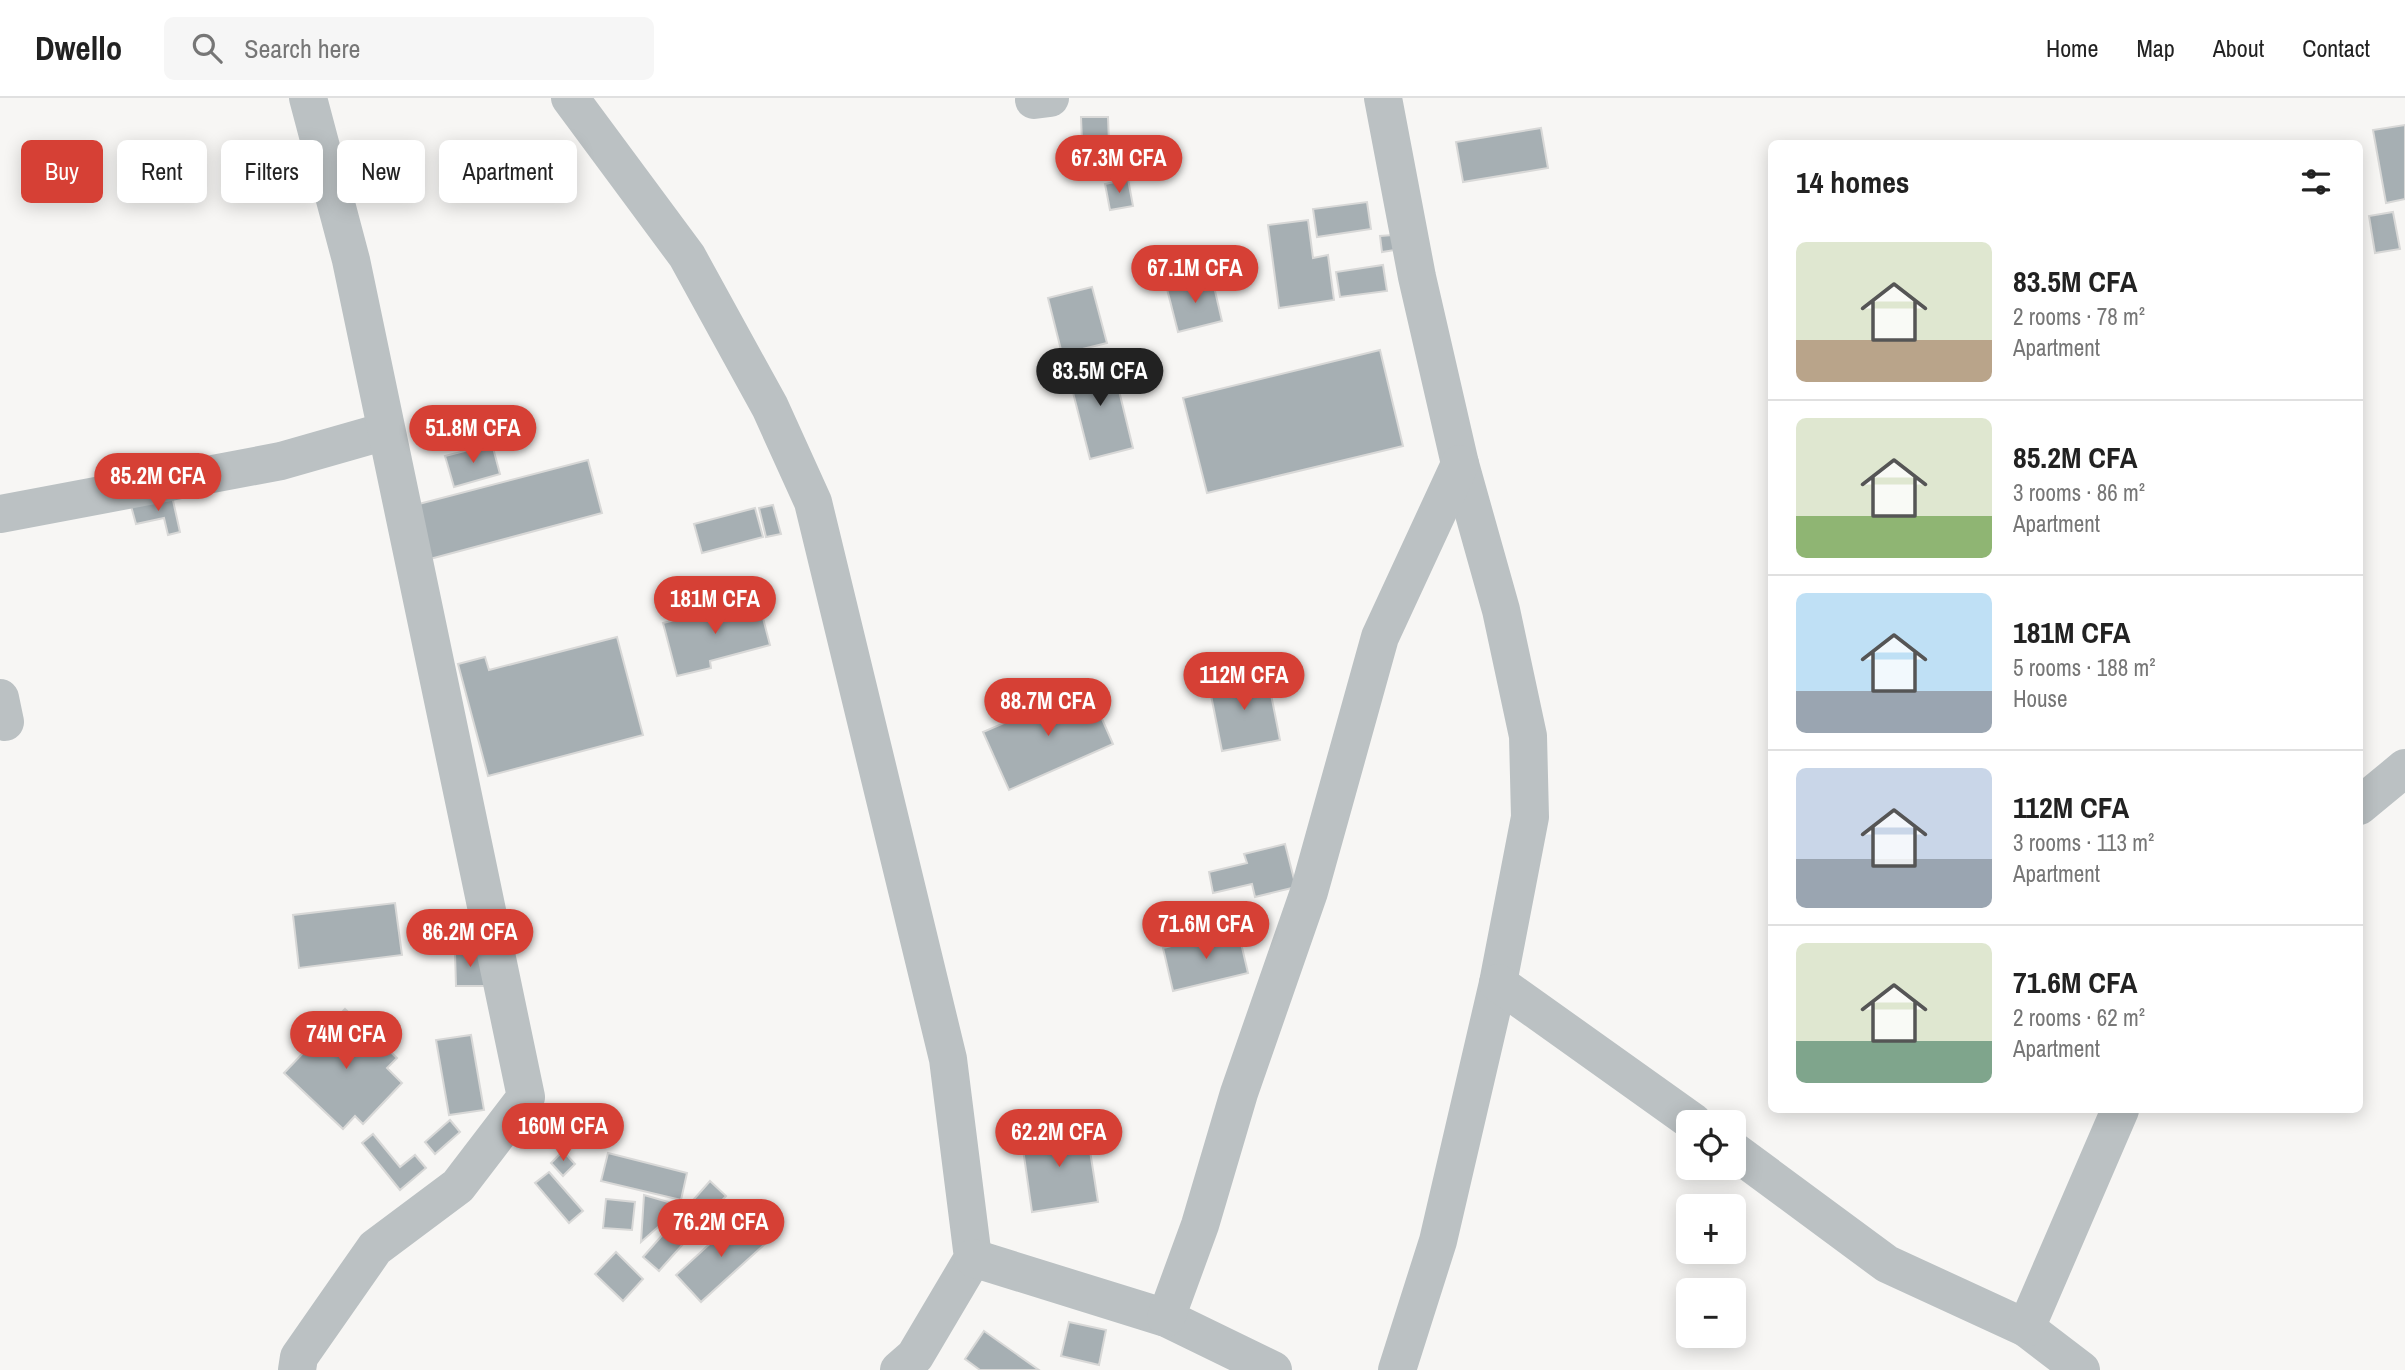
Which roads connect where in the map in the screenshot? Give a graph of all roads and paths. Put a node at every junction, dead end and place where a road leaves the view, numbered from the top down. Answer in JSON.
{"nodes":[{"id":1,"x":308,"y":98,"type":"edge"},
{"id":2,"x":570,"y":98,"type":"edge"},
{"id":3,"x":1383,"y":98,"type":"edge"},
{"id":4,"x":386,"y":431,"type":"junction"},
{"id":5,"x":1460,"y":464,"type":"junction"},
{"id":6,"x":0,"y":514,"type":"edge"},
{"id":7,"x":2405,"y":768,"type":"edge"},
{"id":8,"x":2363,"y":803,"type":"edge"},
{"id":9,"x":1498,"y":984,"type":"junction"},
{"id":10,"x":1676,"y":1110,"type":"edge"},
{"id":11,"x":2119,"y":1113,"type":"edge"},
{"id":12,"x":1746,"y":1160,"type":"edge"},
{"id":13,"x":973,"y":1258,"type":"junction"},
{"id":14,"x":1166,"y":1318,"type":"junction"},
{"id":15,"x":2026,"y":1328,"type":"junction"},
{"id":16,"x":297,"y":1370,"type":"edge"},
{"id":17,"x":900,"y":1370,"type":"edge"},
{"id":18,"x":1273,"y":1370,"type":"edge"},
{"id":19,"x":1397,"y":1370,"type":"edge"},
{"id":20,"x":2081,"y":1370,"type":"edge"}],
"edges":[{"from":1,"to":4,"type":"street"},
{"from":2,"to":13,"type":"street"},
{"from":3,"to":5,"type":"street"},
{"from":4,"to":6,"type":"street"},
{"from":4,"to":16,"type":"street"},
{"from":5,"to":9,"type":"street"},
{"from":5,"to":14,"type":"street"},
{"from":7,"to":8,"type":"street"},
{"from":9,"to":10,"type":"street"},
{"from":9,"to":19,"type":"street"},
{"from":11,"to":15,"type":"street"},
{"from":12,"to":15,"type":"street"},
{"from":13,"to":14,"type":"street"},
{"from":13,"to":17,"type":"street"},
{"from":14,"to":18,"type":"street"},
{"from":15,"to":20,"type":"street"}]}
